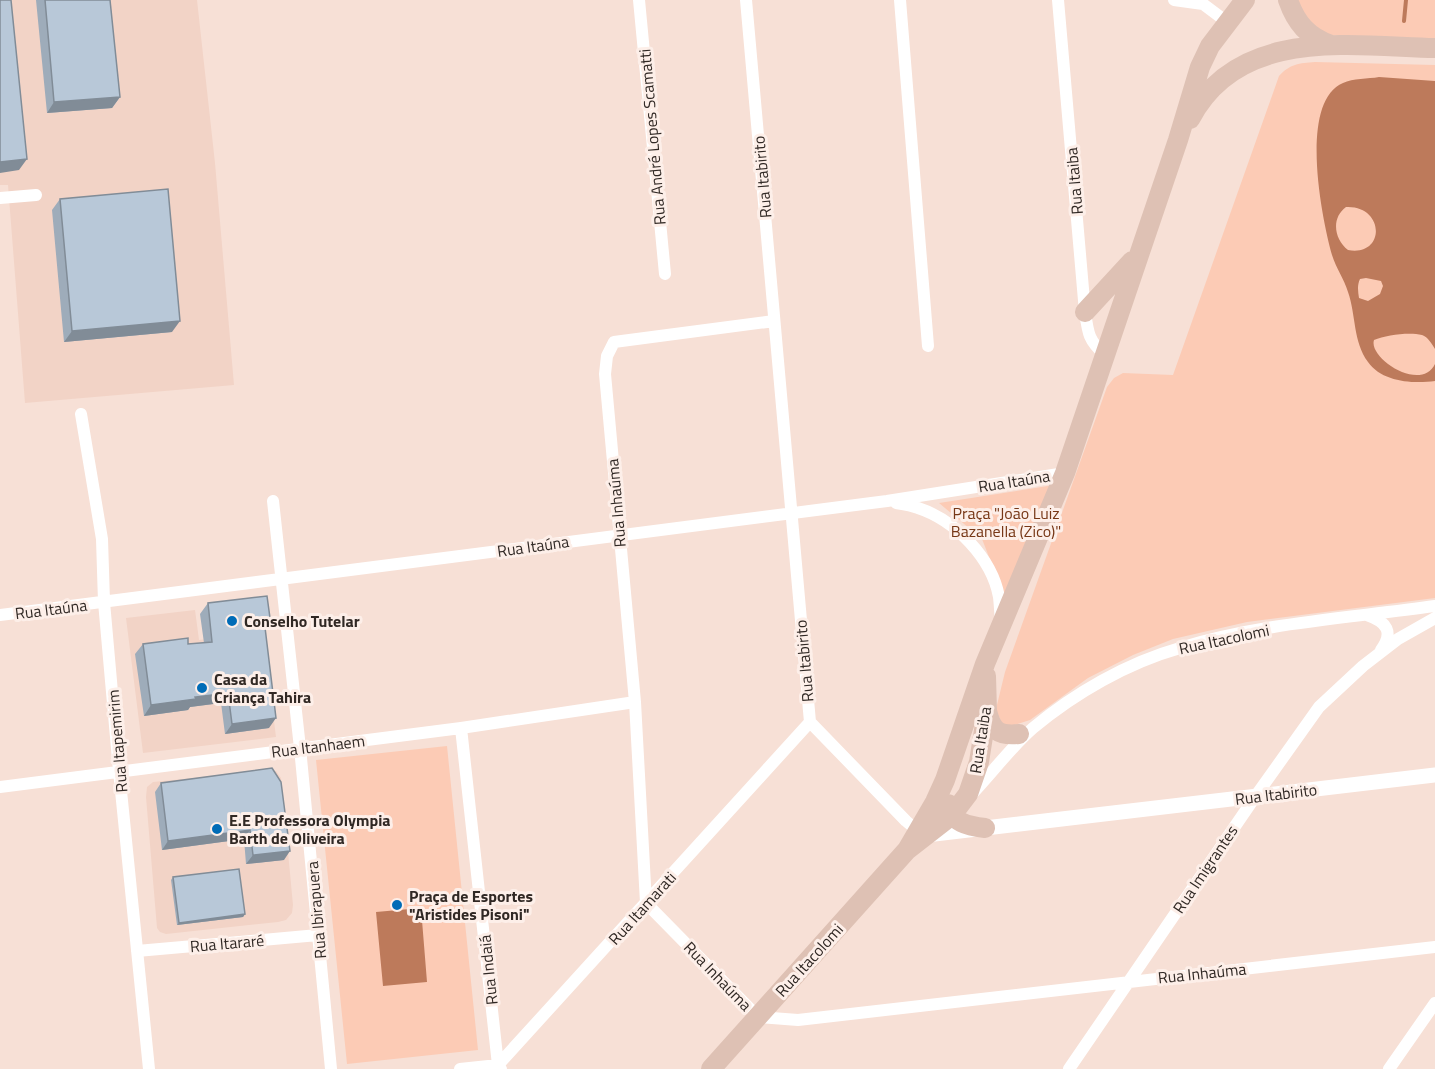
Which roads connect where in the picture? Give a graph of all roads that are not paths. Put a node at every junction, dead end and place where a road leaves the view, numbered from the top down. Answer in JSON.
{"nodes":[{"id":1,"x":639,"y":0,"type":"edge"},
{"id":2,"x":746,"y":0,"type":"edge"},
{"id":3,"x":900,"y":0,"type":"edge"},
{"id":4,"x":1058,"y":0,"type":"edge"},
{"id":5,"x":1174,"y":0,"type":"edge"},
{"id":6,"x":1245,"y":0,"type":"edge"},
{"id":7,"x":1288,"y":0,"type":"edge"},
{"id":8,"x":1203,"y":2,"type":"edge"},
{"id":9,"x":1227,"y":22,"type":"junction"},
{"id":10,"x":1331,"y":45,"type":"junction"},
{"id":11,"x":1435,"y":48,"type":"edge"},
{"id":12,"x":1178,"y":140,"type":"junction"},
{"id":13,"x":36,"y":195,"type":"dead end"},
{"id":14,"x":0,"y":198,"type":"edge"},
{"id":15,"x":1141,"y":249,"type":"junction"},
{"id":16,"x":665,"y":274,"type":"dead end"},
{"id":17,"x":1085,"y":312,"type":"junction"},
{"id":18,"x":774,"y":321,"type":"junction"},
{"id":19,"x":928,"y":346,"type":"dead end"},
{"id":20,"x":1105,"y":355,"type":"junction"},
{"id":21,"x":81,"y":414,"type":"dead end"},
{"id":22,"x":1065,"y":473,"type":"junction"},
{"id":23,"x":273,"y":501,"type":"dead end"},
{"id":24,"x":887,"y":501,"type":"junction"},
{"id":25,"x":791,"y":513,"type":"junction"},
{"id":26,"x":619,"y":535,"type":"junction"},
{"id":27,"x":282,"y":580,"type":"junction"},
{"id":28,"x":105,"y":602,"type":"junction"},
{"id":29,"x":1435,"y":606,"type":"edge"},
{"id":30,"x":0,"y":615,"type":"edge"},
{"id":31,"x":1367,"y":615,"type":"junction"},
{"id":32,"x":1435,"y":618,"type":"edge"},
{"id":33,"x":1002,"y":627,"type":"junction"},
{"id":34,"x":1379,"y":654,"type":"junction"},
{"id":35,"x":985,"y":664,"type":"junction"},
{"id":36,"x":635,"y":702,"type":"junction"},
{"id":37,"x":987,"y":711,"type":"junction"},
{"id":38,"x":810,"y":722,"type":"junction"},
{"id":39,"x":461,"y":728,"type":"junction"},
{"id":40,"x":1026,"y":732,"type":"junction"},
{"id":41,"x":981,"y":745,"type":"junction"},
{"id":42,"x":300,"y":748,"type":"junction"},
{"id":43,"x":954,"y":754,"type":"junction"},
{"id":44,"x":119,"y":771,"type":"junction"},
{"id":45,"x":1435,"y":775,"type":"edge"},
{"id":46,"x":945,"y":780,"type":"junction"},
{"id":47,"x":0,"y":787,"type":"edge"},
{"id":48,"x":1255,"y":797,"type":"junction"},
{"id":49,"x":954,"y":812,"type":"junction"},
{"id":50,"x":985,"y":828,"type":"junction"},
{"id":51,"x":923,"y":833,"type":"junction"},
{"id":52,"x":646,"y":903,"type":"junction"},
{"id":53,"x":318,"y":935,"type":"junction"},
{"id":54,"x":1435,"y":947,"type":"edge"},
{"id":55,"x":137,"y":951,"type":"junction"},
{"id":56,"x":1129,"y":981,"type":"junction"},
{"id":57,"x":1435,"y":1003,"type":"edge"},
{"id":58,"x":758,"y":1017,"type":"junction"},
{"id":59,"x":499,"y":1067,"type":"edge"},
{"id":60,"x":148,"y":1069,"type":"edge"},
{"id":61,"x":331,"y":1069,"type":"edge"},
{"id":62,"x":460,"y":1069,"type":"edge"},
{"id":63,"x":711,"y":1069,"type":"edge"},
{"id":64,"x":1069,"y":1069,"type":"edge"},
{"id":65,"x":1389,"y":1069,"type":"edge"}],
"edges":[{"from":1,"to":16,"type":"street","name":"Rua André Lopes Scamatti"},
{"from":2,"to":18,"type":"street","name":"Rua Itabirito"},
{"from":3,"to":19,"type":"street"},
{"from":4,"to":17,"type":"street","name":"Rua Itaiba"},
{"from":5,"to":8,"type":"street"},
{"from":6,"to":9,"type":"main road","name":"Rua Itaiba"},
{"from":7,"to":10,"type":"main road"},
{"from":8,"to":9,"type":"street"},
{"from":9,"to":12,"type":"main road","name":"Rua Itaiba"},
{"from":10,"to":11,"type":"main road","name":"Rua Itaiba"},
{"from":10,"to":12,"type":"main road","name":"Rua Itaiba"},
{"from":12,"to":15,"type":"main road","name":"Rua Itaiba"},
{"from":13,"to":14,"type":"street"},
{"from":15,"to":17,"type":"main road"},
{"from":15,"to":20,"type":"main road","name":"Rua Itaiba"},
{"from":17,"to":20,"type":"street","name":"Rua Itaiba"},
{"from":18,"to":25,"type":"street","name":"Rua Itabirito"},
{"from":18,"to":26,"type":"street","name":"Rua Inhaúma"},
{"from":20,"to":22,"type":"main road","name":"Rua Itaiba"},
{"from":21,"to":28,"type":"street","name":"Rua Itapemirim"},
{"from":22,"to":24,"type":"street","name":"Rua Itaúna"},
{"from":22,"to":33,"type":"main road","name":"Rua Itaiba"},
{"from":23,"to":27,"type":"street","name":"Rua Ibirapuera"},
{"from":24,"to":25,"type":"street","name":"Rua Itaúna"},
{"from":24,"to":33,"type":"street"},
{"from":25,"to":26,"type":"street","name":"Rua Itaúna"},
{"from":25,"to":38,"type":"street","name":"Rua Itabirito"},
{"from":26,"to":27,"type":"street","name":"Rua Itaúna"},
{"from":26,"to":36,"type":"street","name":"Rua Inhaúma"},
{"from":27,"to":28,"type":"street","name":"Rua Itaúna"},
{"from":27,"to":42,"type":"street","name":"Rua Ibirapuera"},
{"from":28,"to":30,"type":"street","name":"Rua Itaúna"},
{"from":28,"to":44,"type":"street","name":"Rua Itapemirim"},
{"from":29,"to":31,"type":"street","name":"Rua Itacolomi"},
{"from":31,"to":34,"type":"street"},
{"from":31,"to":40,"type":"street","name":"Rua Itacolomi"},
{"from":32,"to":34,"type":"street","name":"Rua Imigrantes"},
{"from":33,"to":35,"type":"main road","name":"Rua Itaiba"},
{"from":34,"to":48,"type":"street","name":"Rua Imigrantes"},
{"from":35,"to":37,"type":"main road","name":"Rua Itaiba"},
{"from":35,"to":43,"type":"main road","name":"Rua Itaiba"},
{"from":36,"to":39,"type":"street","name":"Rua Itanhaem"},
{"from":36,"to":52,"type":"street","name":"Rua Inhaúma"},
{"from":37,"to":40,"type":"main road"},
{"from":37,"to":41,"type":"main road","name":"Rua Itaiba"},
{"from":38,"to":51,"type":"street","name":"Rua Itabirito"},
{"from":38,"to":52,"type":"street","name":"Rua Itamarati"},
{"from":39,"to":42,"type":"street","name":"Rua Itanhaem"},
{"from":39,"to":59,"type":"street","name":"Rua Indaiá"},
{"from":40,"to":41,"type":"street","name":"Rua Itacolomi"},
{"from":40,"to":49,"type":"street","name":"Rua Itacolomi"},
{"from":41,"to":43,"type":"main road"},
{"from":41,"to":49,"type":"main road","name":"Rua Itaiba"},
{"from":42,"to":44,"type":"street","name":"Rua Itanhaem"},
{"from":42,"to":53,"type":"street","name":"Rua Ibirapuera"},
{"from":43,"to":46,"type":"main road","name":"Rua Itaiba"},
{"from":44,"to":47,"type":"street","name":"Rua Itanhaem"},
{"from":44,"to":55,"type":"street","name":"Rua Itapemirim"},
{"from":45,"to":48,"type":"street","name":"Rua Itabirito"},
{"from":46,"to":49,"type":"main road"},
{"from":46,"to":51,"type":"main road","name":"Rua Itaiba"},
{"from":48,"to":50,"type":"street","name":"Rua Itabirito"},
{"from":48,"to":56,"type":"street","name":"Rua Imigrantes"},
{"from":49,"to":50,"type":"main road"},
{"from":49,"to":51,"type":"main road","name":"Rua Itaiba"},
{"from":50,"to":51,"type":"street","name":"Rua Itabirito"},
{"from":51,"to":58,"type":"main road","name":"Rua Itacolomi"},
{"from":52,"to":58,"type":"street","name":"Rua Inhaúma"},
{"from":52,"to":59,"type":"street","name":"Rua Itamarati"},
{"from":53,"to":55,"type":"street","name":"Rua Itararé"},
{"from":53,"to":61,"type":"street","name":"Rua Ibirapuera"},
{"from":54,"to":56,"type":"street","name":"Rua Inhaúma"},
{"from":55,"to":60,"type":"street","name":"Rua Itapemirim"},
{"from":56,"to":58,"type":"street","name":"Rua Inhaúma"},
{"from":56,"to":64,"type":"street","name":"Rua Imigrantes"},
{"from":57,"to":65,"type":"street"},
{"from":58,"to":63,"type":"main road","name":"Rua Itacolomi"},
{"from":59,"to":62,"type":"street"}]}
